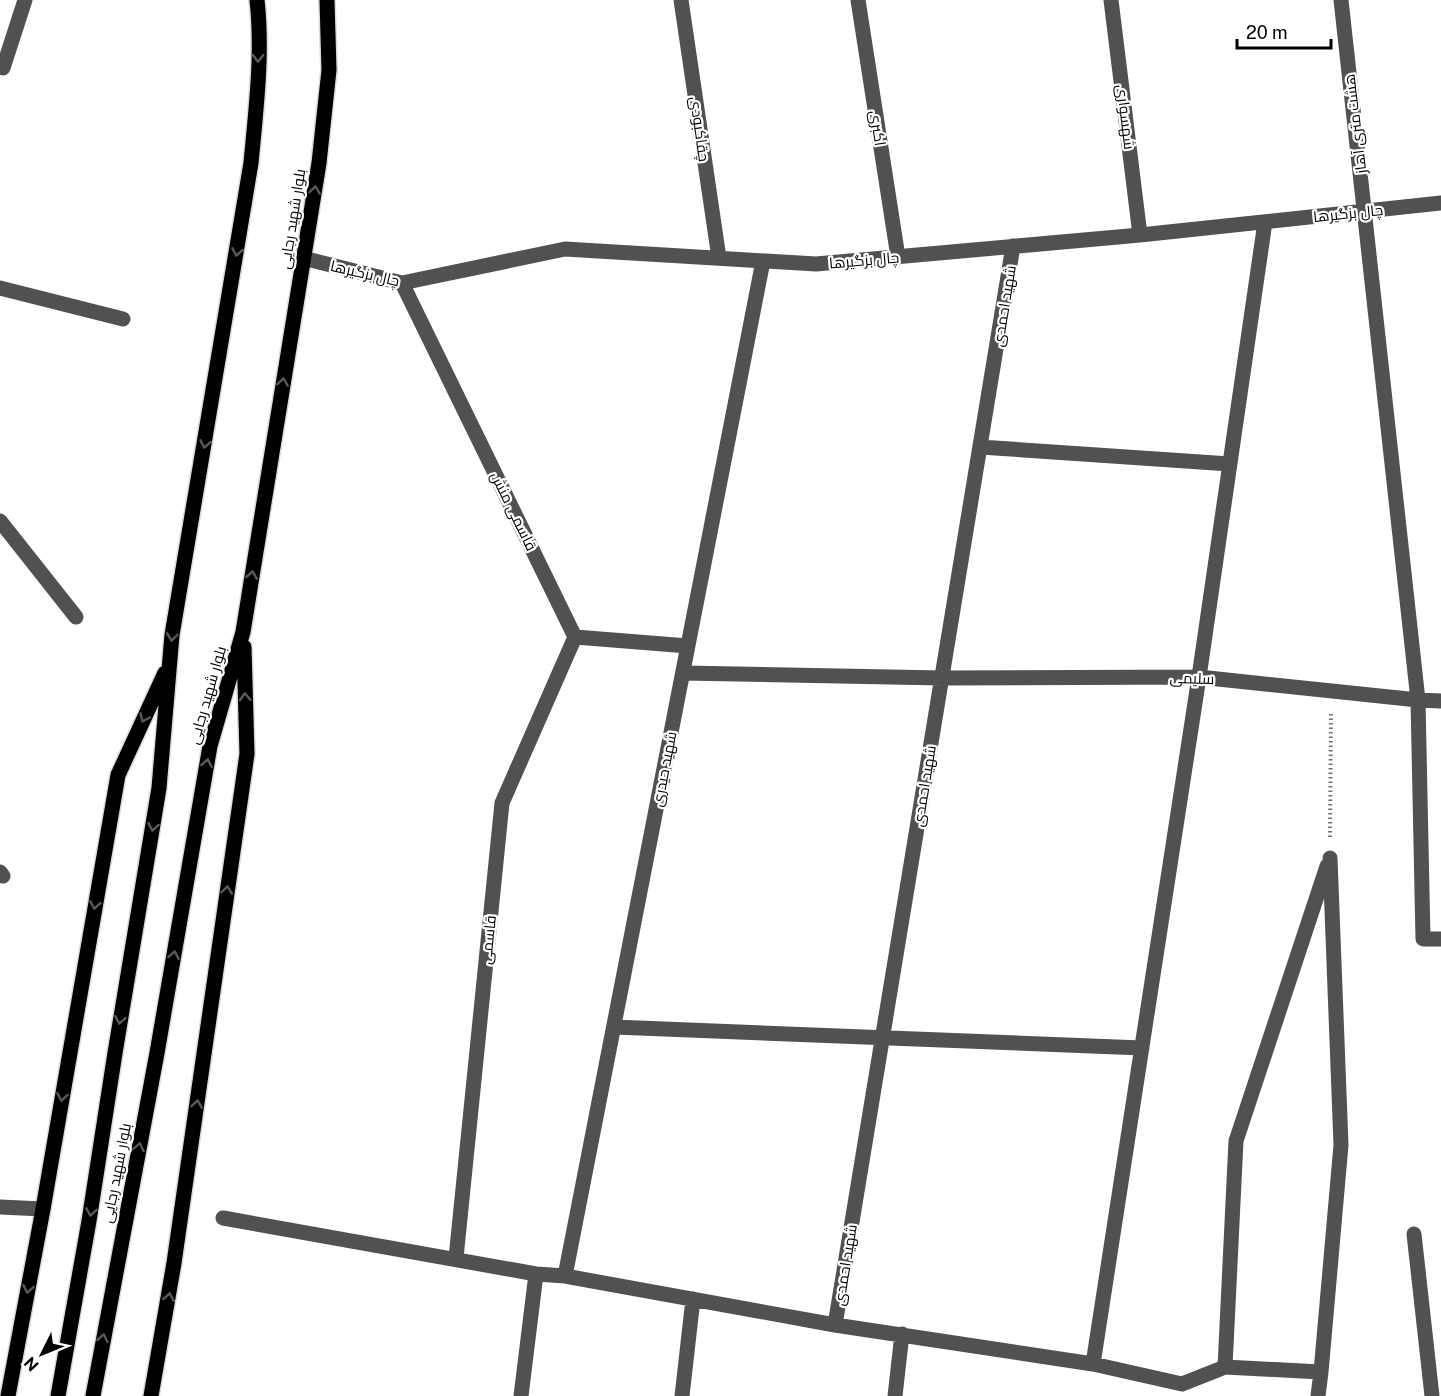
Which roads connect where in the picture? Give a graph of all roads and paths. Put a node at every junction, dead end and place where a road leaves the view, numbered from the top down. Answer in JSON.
{"nodes":[{"id":1,"x":25,"y":0,"type":"edge"},
{"id":2,"x":257,"y":0,"type":"edge"},
{"id":3,"x":327,"y":0,"type":"edge"},
{"id":4,"x":681,"y":0,"type":"edge"},
{"id":5,"x":858,"y":0,"type":"edge"},
{"id":6,"x":1111,"y":0,"type":"edge"},
{"id":7,"x":1341,"y":0,"type":"edge"},
{"id":8,"x":0,"y":67,"type":"edge"},
{"id":9,"x":1437,"y":205,"type":"edge"},
{"id":10,"x":1366,"y":212,"type":"junction"},
{"id":11,"x":1265,"y":222,"type":"junction"},
{"id":12,"x":1140,"y":235,"type":"junction"},
{"id":13,"x":1013,"y":246,"type":"junction"},
{"id":14,"x":898,"y":257,"type":"junction"},
{"id":15,"x":303,"y":258,"type":"junction"},
{"id":16,"x":719,"y":258,"type":"junction"},
{"id":17,"x":763,"y":261,"type":"junction"},
{"id":18,"x":402,"y":283,"type":"junction"},
{"id":19,"x":0,"y":288,"type":"edge"},
{"id":20,"x":123,"y":320,"type":"dead end"},
{"id":21,"x":980,"y":447,"type":"junction"},
{"id":22,"x":1230,"y":464,"type":"junction"},
{"id":23,"x":0,"y":522,"type":"edge"},
{"id":24,"x":76,"y":617,"type":"dead end"},
{"id":25,"x":243,"y":632,"type":"junction"},
{"id":26,"x":575,"y":637,"type":"junction"},
{"id":27,"x":688,"y":646,"type":"junction"},
{"id":28,"x":169,"y":665,"type":"junction"},
{"id":29,"x":682,"y":674,"type":"junction"},
{"id":30,"x":1199,"y":676,"type":"junction"},
{"id":31,"x":942,"y":678,"type":"junction"},
{"id":32,"x":1331,"y":691,"type":"junction"},
{"id":33,"x":1418,"y":700,"type":"junction"},
{"id":34,"x":1441,"y":700,"type":"edge"},
{"id":35,"x":1330,"y":858,"type":"junction"},
{"id":36,"x":1441,"y":939,"type":"edge"},
{"id":37,"x":614,"y":1027,"type":"junction"},
{"id":38,"x":883,"y":1038,"type":"junction"},
{"id":39,"x":1142,"y":1048,"type":"junction"},
{"id":40,"x":0,"y":1207,"type":"edge"},
{"id":41,"x":43,"y":1209,"type":"junction"},
{"id":42,"x":223,"y":1218,"type":"dead end"},
{"id":43,"x":1414,"y":1234,"type":"dead end"},
{"id":44,"x":456,"y":1258,"type":"junction"},
{"id":45,"x":536,"y":1274,"type":"junction"},
{"id":46,"x":566,"y":1276,"type":"junction"},
{"id":47,"x":693,"y":1299,"type":"junction"},
{"id":48,"x":835,"y":1325,"type":"junction"},
{"id":49,"x":902,"y":1334,"type":"junction"},
{"id":50,"x":1094,"y":1364,"type":"junction"},
{"id":51,"x":1225,"y":1367,"type":"junction"},
{"id":52,"x":1321,"y":1372,"type":"junction"},
{"id":53,"x":1181,"y":1390,"type":"edge"},
{"id":54,"x":8,"y":1396,"type":"edge"},
{"id":55,"x":58,"y":1396,"type":"edge"},
{"id":56,"x":93,"y":1396,"type":"edge"},
{"id":57,"x":151,"y":1396,"type":"edge"},
{"id":58,"x":521,"y":1396,"type":"edge"},
{"id":59,"x":682,"y":1396,"type":"edge"},
{"id":60,"x":895,"y":1396,"type":"edge"},
{"id":61,"x":1318,"y":1396,"type":"edge"},
{"id":62,"x":1432,"y":1396,"type":"edge"}],
"edges":[{"from":1,"to":8,"type":"street"},
{"from":2,"to":28,"type":"main road","name":"بلوار شهید رجایی","one_way":true},
{"from":15,"to":3,"type":"main road","name":"بلوار شهید رجایی","one_way":true},
{"from":4,"to":16,"type":"street","name":"چقاکبودی"},
{"from":5,"to":14,"type":"street","name":"اکبری"},
{"from":6,"to":12,"type":"street","name":"شهسواری"},
{"from":7,"to":10,"type":"street","name":"هشت متری آهاز"},
{"from":9,"to":10,"type":"street","name":"چال بزگیرها"},
{"from":10,"to":11,"type":"street","name":"چال بزگیرها"},
{"from":10,"to":33,"type":"street","name":"هشت متری آهاز"},
{"from":11,"to":12,"type":"street","name":"چال بزگیرها"},
{"from":11,"to":22,"type":"street"},
{"from":12,"to":13,"type":"street","name":"چال بزگیرها"},
{"from":13,"to":14,"type":"street","name":"چال بزگیرها"},
{"from":13,"to":21,"type":"street","name":"شهید احمدی"},
{"from":14,"to":17,"type":"street","name":"چال بزگیرها"},
{"from":15,"to":18,"type":"street","name":"چال بزگیرها"},
{"from":25,"to":15,"type":"main road","name":"بلوار شهید رجایی","one_way":true},
{"from":16,"to":17,"type":"street","name":"چال بزگیرها"},
{"from":16,"to":18,"type":"street","name":"چال بزگیرها"},
{"from":17,"to":27,"type":"street","name":"شهید حیدری"},
{"from":18,"to":26,"type":"street","name":"قاسمی منش"},
{"from":19,"to":20,"type":"street"},
{"from":21,"to":22,"type":"street"},
{"from":21,"to":31,"type":"street","name":"شهید احمدی"},
{"from":22,"to":30,"type":"street"},
{"from":23,"to":24,"type":"street"},
{"from":56,"to":25,"type":"main road","name":"بلوار شهید رجایی","one_way":true},
{"from":57,"to":25,"type":"main road","one_way":true},
{"from":26,"to":27,"type":"street"},
{"from":26,"to":44,"type":"street","name":"قاسمی"},
{"from":27,"to":29,"type":"street","name":"شهید حیدری"},
{"from":28,"to":41,"type":"main road","one_way":true},
{"from":28,"to":55,"type":"main road","name":"بلوار شهید رجایی","one_way":true},
{"from":29,"to":31,"type":"street","name":"سلیمی"},
{"from":29,"to":37,"type":"street","name":"شهید حیدری"},
{"from":30,"to":31,"type":"street","name":"سلیمی"},
{"from":30,"to":32,"type":"street","name":"سلیمی"},
{"from":30,"to":39,"type":"street"},
{"from":31,"to":38,"type":"street","name":"شهید احمدی"},
{"from":32,"to":33,"type":"street","name":"سلیمی"},
{"from":32,"to":35,"type":"path"},
{"from":33,"to":34,"type":"street","name":"سلیمی"},
{"from":33,"to":36,"type":"street","name":"هشت متری آهاز"},
{"from":35,"to":51,"type":"street"},
{"from":35,"to":52,"type":"street"},
{"from":37,"to":38,"type":"street"},
{"from":37,"to":46,"type":"street","name":"شهید حیدری"},
{"from":38,"to":39,"type":"street"},
{"from":38,"to":48,"type":"street","name":"شهید احمدی"},
{"from":39,"to":50,"type":"street"},
{"from":40,"to":41,"type":"street"},
{"from":41,"to":54,"type":"main road","one_way":true},
{"from":42,"to":44,"type":"street"},
{"from":43,"to":62,"type":"street"},
{"from":44,"to":45,"type":"street"},
{"from":45,"to":46,"type":"street"},
{"from":45,"to":58,"type":"street"},
{"from":46,"to":47,"type":"street"},
{"from":47,"to":48,"type":"street"},
{"from":47,"to":59,"type":"street"},
{"from":48,"to":49,"type":"street"},
{"from":49,"to":50,"type":"street"},
{"from":49,"to":60,"type":"street"},
{"from":50,"to":53,"type":"street"},
{"from":51,"to":52,"type":"street"},
{"from":51,"to":53,"type":"street"},
{"from":52,"to":61,"type":"street"}]}
